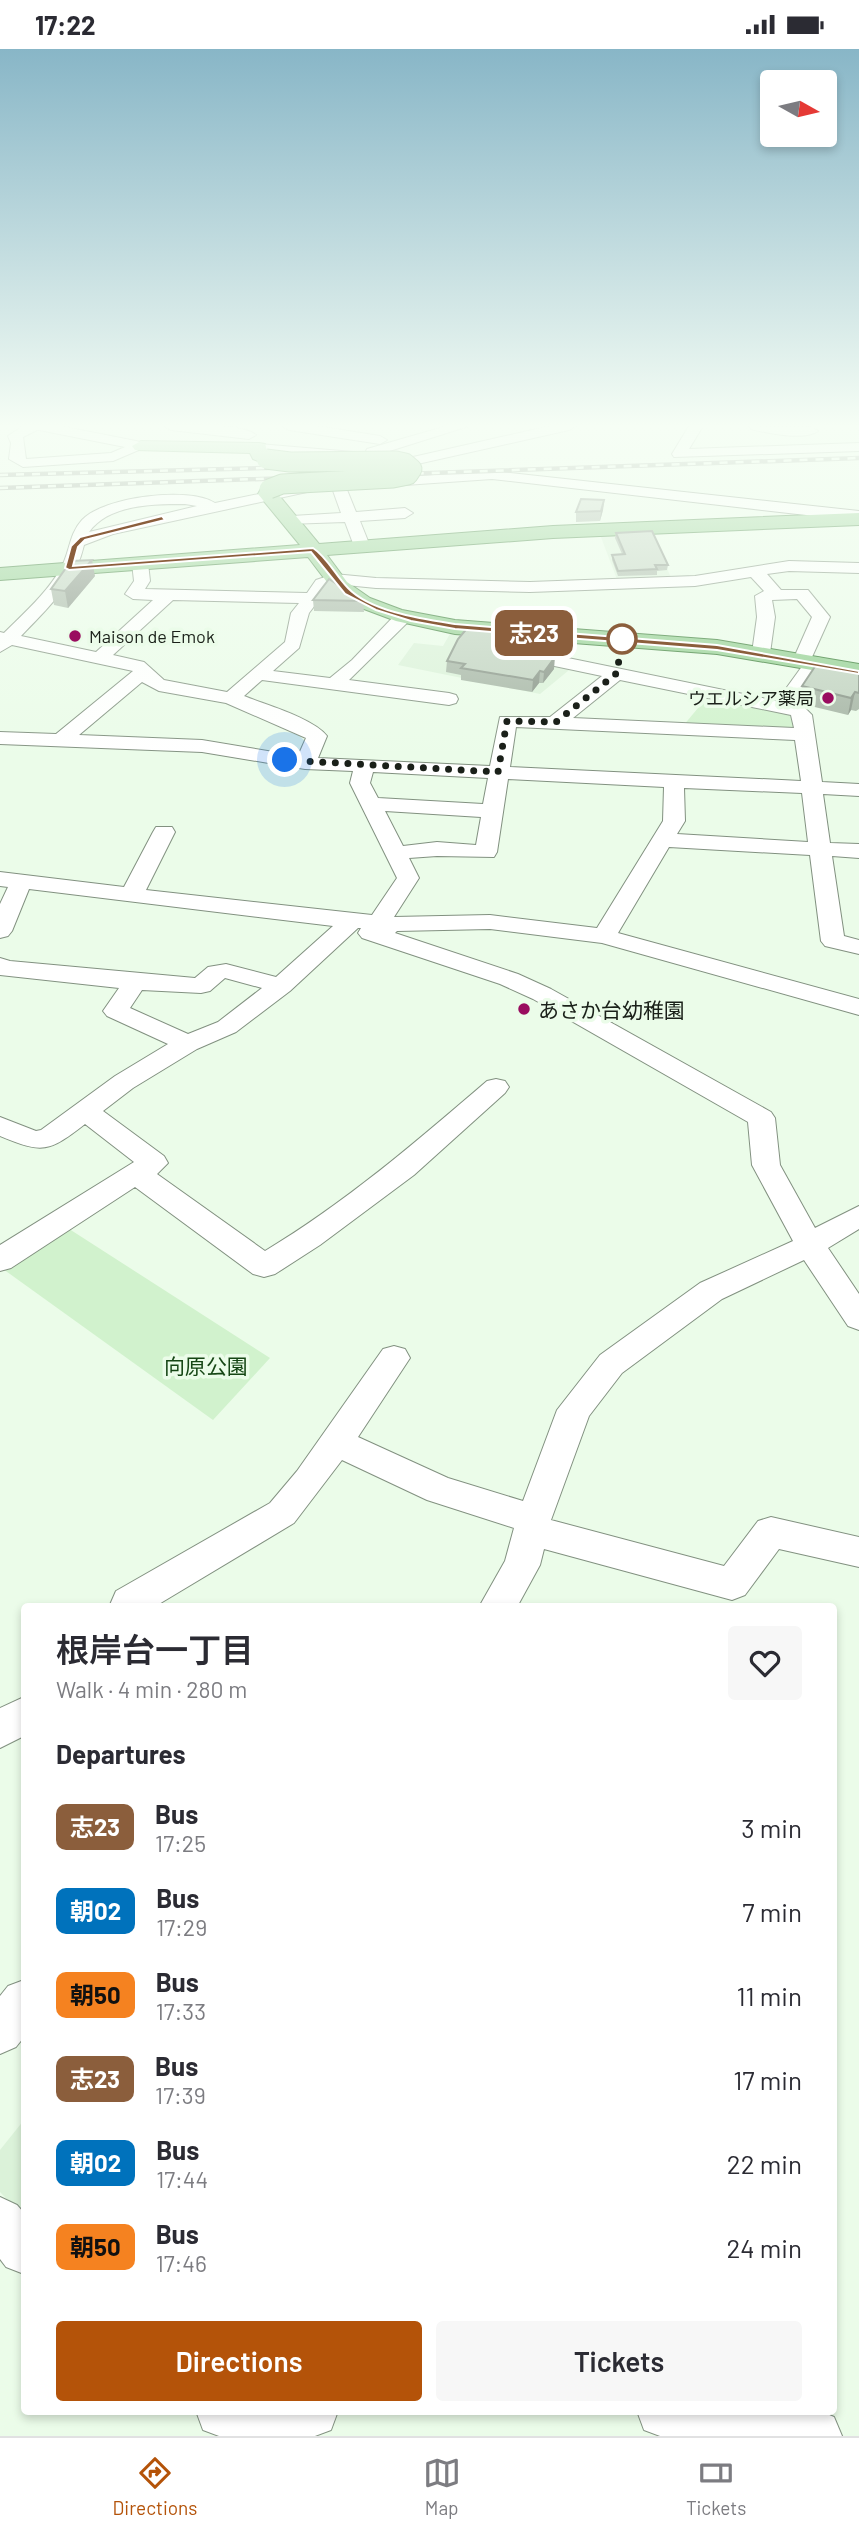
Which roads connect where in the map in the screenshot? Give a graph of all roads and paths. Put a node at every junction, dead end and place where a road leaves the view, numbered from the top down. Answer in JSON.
{"nodes":[{"id":1,"x":77,"y":537,"type":"edge"},
{"id":2,"x":89,"y":537,"type":"edge"},
{"id":3,"x":304,"y":537,"type":"edge"},
{"id":4,"x":359,"y":537,"type":"edge"},
{"id":5,"x":417,"y":537,"type":"edge"},
{"id":6,"x":487,"y":537,"type":"edge"},
{"id":7,"x":77,"y":542,"type":"junction"},
{"id":8,"x":419,"y":542,"type":"junction"},
{"id":9,"x":362,"y":546,"type":"junction"},
{"id":10,"x":313,"y":550,"type":"junction"},
{"id":11,"x":140,"y":563,"type":"junction"},
{"id":12,"x":69,"y":568,"type":"junction"},
{"id":13,"x":859,"y":568,"type":"edge"},
{"id":14,"x":754,"y":570,"type":"junction"},
{"id":15,"x":0,"y":574,"type":"edge"},
{"id":16,"x":334,"y":579,"type":"junction"},
{"id":17,"x":777,"y":595,"type":"junction"},
{"id":18,"x":167,"y":596,"type":"junction"},
{"id":19,"x":312,"y":598,"type":"junction"},
{"id":20,"x":404,"y":617,"type":"junction"},
{"id":21,"x":543,"y":633,"type":"junction"},
{"id":22,"x":3,"y":641,"type":"edge"},
{"id":23,"x":761,"y":653,"type":"junction"},
{"id":24,"x":101,"y":657,"type":"junction"},
{"id":25,"x":809,"y":661,"type":"junction"},
{"id":26,"x":859,"y":671,"type":"edge"},
{"id":27,"x":143,"y":672,"type":"junction"},
{"id":28,"x":617,"y":673,"type":"junction"},
{"id":29,"x":256,"y":674,"type":"junction"},
{"id":30,"x":334,"y":684,"type":"junction"},
{"id":31,"x":231,"y":698,"type":"junction"},
{"id":32,"x":449,"y":699,"type":"dead end"},
{"id":33,"x":782,"y":708,"type":"junction"},
{"id":34,"x":556,"y":722,"type":"junction"},
{"id":35,"x":804,"y":734,"type":"junction"},
{"id":36,"x":0,"y":738,"type":"edge"},
{"id":37,"x":60,"y":741,"type":"junction"},
{"id":38,"x":305,"y":763,"type":"junction"},
{"id":39,"x":365,"y":766,"type":"junction"},
{"id":40,"x":498,"y":772,"type":"junction"},
{"id":41,"x":674,"y":781,"type":"junction"},
{"id":42,"x":811,"y":788,"type":"junction"},
{"id":43,"x":859,"y":790,"type":"edge"},
{"id":44,"x":371,"y":804,"type":"junction"},
{"id":45,"x":491,"y":811,"type":"junction"},
{"id":46,"x":164,"y":832,"type":"dead end"},
{"id":47,"x":664,"y":840,"type":"junction"},
{"id":48,"x":820,"y":849,"type":"junction"},
{"id":49,"x":859,"y":851,"type":"edge"},
{"id":50,"x":397,"y":853,"type":"junction"},
{"id":51,"x":10,"y":880,"type":"edge"},
{"id":52,"x":131,"y":895,"type":"junction"},
{"id":53,"x":349,"y":923,"type":"junction"},
{"id":54,"x":383,"y":929,"type":"junction"},
{"id":55,"x":0,"y":931,"type":"edge"},
{"id":56,"x":604,"y":936,"type":"junction"},
{"id":57,"x":859,"y":947,"type":"edge"},
{"id":58,"x":0,"y":965,"type":"edge"},
{"id":59,"x":135,"y":982,"type":"junction"},
{"id":60,"x":281,"y":986,"type":"junction"},
{"id":61,"x":859,"y":1007,"type":"edge"},
{"id":62,"x":188,"y":1043,"type":"junction"},
{"id":63,"x":496,"y":1087,"type":"dead end"},
{"id":64,"x":86,"y":1111,"type":"junction"},
{"id":65,"x":0,"y":1126,"type":"edge"},
{"id":66,"x":136,"y":1174,"type":"junction"},
{"id":67,"x":859,"y":1216,"type":"edge"},
{"id":68,"x":810,"y":1245,"type":"junction"},
{"id":69,"x":0,"y":1260,"type":"edge"},
{"id":70,"x":859,"y":1318,"type":"edge"},
{"id":71,"x":394,"y":1358,"type":"dead end"},
{"id":72,"x":337,"y":1442,"type":"junction"},
{"id":73,"x":533,"y":1525,"type":"junction"},
{"id":74,"x":859,"y":1552,"type":"edge"},
{"id":75,"x":129,"y":1603,"type":"edge"},
{"id":76,"x":499,"y":1603,"type":"edge"},
{"id":77,"x":21,"y":1717,"type":"edge"},
{"id":78,"x":0,"y":1730,"type":"edge"},
{"id":79,"x":21,"y":2006,"type":"edge"},
{"id":80,"x":0,"y":2031,"type":"edge"},
{"id":81,"x":0,"y":2222,"type":"edge"},
{"id":82,"x":21,"y":2246,"type":"edge"},
{"id":83,"x":245,"y":2415,"type":"edge"},
{"id":84,"x":700,"y":2415,"type":"edge"},
{"id":85,"x":290,"y":2423,"type":"edge"},
{"id":86,"x":815,"y":2436,"type":"edge"}],
"edges":[{"from":1,"to":7,"type":"street"},
{"from":2,"to":7,"type":"street"},
{"from":3,"to":10,"type":"main road"},
{"from":4,"to":9,"type":"street"},
{"from":5,"to":8,"type":"street"},
{"from":6,"to":8,"type":"main road"},
{"from":7,"to":12,"type":"street"},
{"from":8,"to":9,"type":"main road"},
{"from":9,"to":10,"type":"main road"},
{"from":10,"to":11,"type":"main road"},
{"from":10,"to":16,"type":"main road"},
{"from":11,"to":12,"type":"main road"},
{"from":11,"to":18,"type":"street"},
{"from":12,"to":15,"type":"main road"},
{"from":12,"to":22,"type":"street"},
{"from":13,"to":14,"type":"street"},
{"from":14,"to":16,"type":"street"},
{"from":14,"to":17,"type":"street"},
{"from":16,"to":19,"type":"street"},
{"from":16,"to":20,"type":"main road"},
{"from":17,"to":23,"type":"street"},
{"from":17,"to":25,"type":"street"},
{"from":18,"to":19,"type":"street"},
{"from":18,"to":24,"type":"street"},
{"from":19,"to":29,"type":"street"},
{"from":20,"to":21,"type":"main road"},
{"from":20,"to":30,"type":"street"},
{"from":21,"to":23,"type":"main road"},
{"from":21,"to":28,"type":"street"},
{"from":22,"to":24,"type":"street"},
{"from":23,"to":25,"type":"main road"},
{"from":24,"to":27,"type":"street"},
{"from":25,"to":26,"type":"main road"},
{"from":25,"to":33,"type":"street"},
{"from":27,"to":31,"type":"street"},
{"from":27,"to":37,"type":"street"},
{"from":28,"to":33,"type":"street"},
{"from":28,"to":34,"type":"street"},
{"from":29,"to":30,"type":"street"},
{"from":29,"to":31,"type":"street"},
{"from":30,"to":32,"type":"street"},
{"from":31,"to":38,"type":"street"},
{"from":33,"to":35,"type":"street"},
{"from":34,"to":35,"type":"street"},
{"from":34,"to":40,"type":"street"},
{"from":35,"to":42,"type":"street"},
{"from":36,"to":37,"type":"street"},
{"from":37,"to":38,"type":"street"},
{"from":38,"to":39,"type":"street"},
{"from":39,"to":40,"type":"street"},
{"from":39,"to":44,"type":"street"},
{"from":40,"to":41,"type":"street"},
{"from":40,"to":45,"type":"street"},
{"from":41,"to":42,"type":"street"},
{"from":41,"to":47,"type":"street"},
{"from":42,"to":43,"type":"street"},
{"from":42,"to":48,"type":"street"},
{"from":44,"to":45,"type":"street"},
{"from":44,"to":50,"type":"street"},
{"from":45,"to":50,"type":"street"},
{"from":46,"to":52,"type":"street"},
{"from":47,"to":48,"type":"street"},
{"from":47,"to":56,"type":"street"},
{"from":48,"to":49,"type":"street"},
{"from":48,"to":57,"type":"street"},
{"from":50,"to":54,"type":"street"},
{"from":51,"to":52,"type":"street"},
{"from":51,"to":55,"type":"street"},
{"from":52,"to":53,"type":"street"},
{"from":53,"to":54,"type":"street"},
{"from":53,"to":60,"type":"street"},
{"from":54,"to":56,"type":"street"},
{"from":54,"to":68,"type":"street"},
{"from":56,"to":61,"type":"street"},
{"from":58,"to":59,"type":"street"},
{"from":59,"to":60,"type":"street"},
{"from":59,"to":62,"type":"street"},
{"from":60,"to":62,"type":"street"},
{"from":62,"to":64,"type":"street"},
{"from":63,"to":66,"type":"street"},
{"from":64,"to":65,"type":"street"},
{"from":64,"to":66,"type":"street"},
{"from":66,"to":69,"type":"street"},
{"from":67,"to":68,"type":"street"},
{"from":68,"to":70,"type":"street"},
{"from":68,"to":73,"type":"street"},
{"from":71,"to":72,"type":"street"},
{"from":72,"to":73,"type":"street"},
{"from":72,"to":75,"type":"street"},
{"from":73,"to":74,"type":"street"},
{"from":73,"to":76,"type":"street"},
{"from":77,"to":78,"type":"street"},
{"from":79,"to":80,"type":"street"},
{"from":81,"to":82,"type":"street"},
{"from":83,"to":85,"type":"street"},
{"from":84,"to":86,"type":"street"}]}
